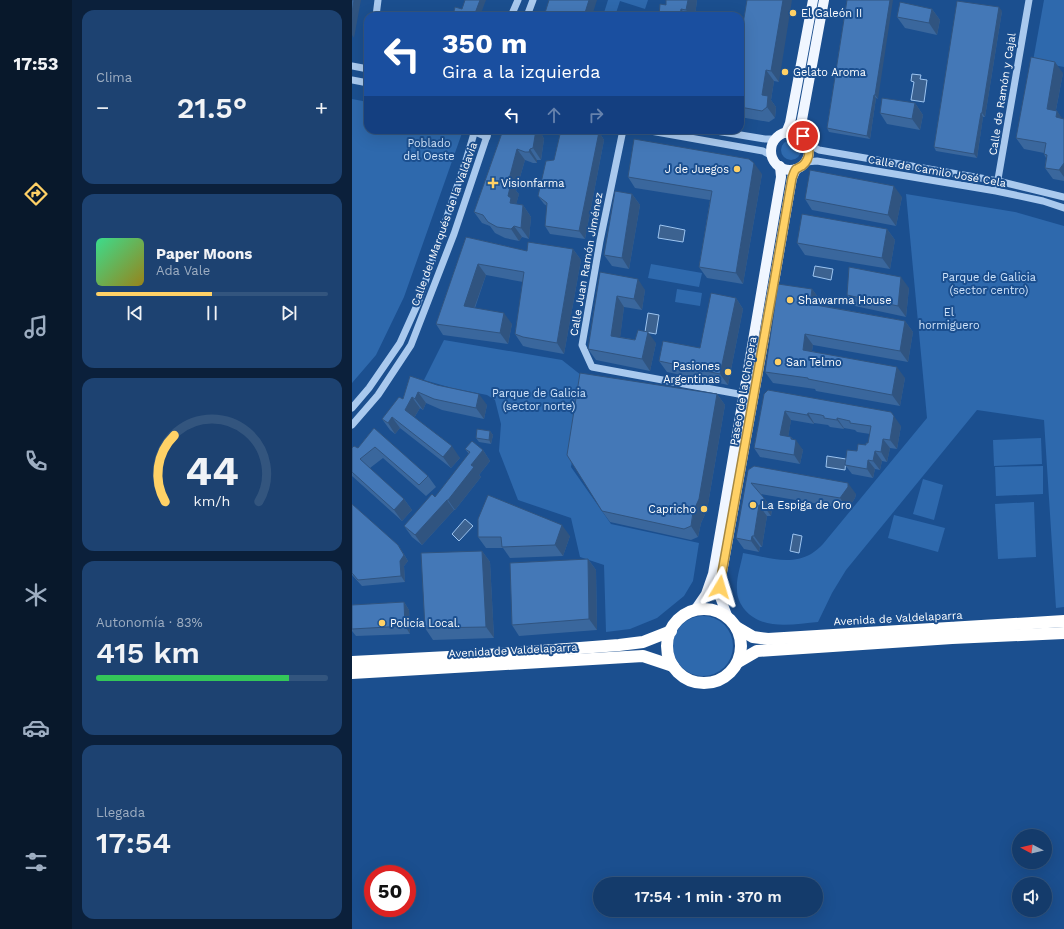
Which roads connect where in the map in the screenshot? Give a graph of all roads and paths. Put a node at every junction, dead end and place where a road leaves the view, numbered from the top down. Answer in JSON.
{"nodes":[{"id":1,"x":378,"y":0,"type":"edge"},
{"id":2,"x":518,"y":0,"type":"edge"},
{"id":3,"x":533,"y":0,"type":"edge"},
{"id":4,"x":813,"y":0,"type":"edge"},
{"id":5,"x":824,"y":0,"type":"edge"},
{"id":6,"x":1029,"y":0,"type":"edge"},
{"id":7,"x":376,"y":12,"type":"edge"},
{"id":8,"x":513,"y":12,"type":"edge"},
{"id":9,"x":528,"y":12,"type":"edge"},
{"id":10,"x":352,"y":66,"type":"edge"},
{"id":11,"x":364,"y":67,"type":"edge"},
{"id":12,"x":352,"y":80,"type":"edge"},
{"id":13,"x":364,"y":82,"type":"edge"},
{"id":14,"x":786,"y":133,"type":"junction"},
{"id":15,"x":474,"y":134,"type":"edge"},
{"id":16,"x":488,"y":134,"type":"edge"},
{"id":17,"x":622,"y":134,"type":"edge"},
{"id":18,"x":667,"y":134,"type":"edge"},
{"id":19,"x":734,"y":134,"type":"edge"},
{"id":20,"x":776,"y":139,"type":"junction"},
{"id":21,"x":805,"y":140,"type":"junction"},
{"id":22,"x":772,"y":156,"type":"junction"},
{"id":23,"x":806,"y":162,"type":"junction"},
{"id":24,"x":780,"y":166,"type":"junction"},
{"id":25,"x":796,"y":169,"type":"junction"},
{"id":26,"x":998,"y":181,"type":"junction"},
{"id":27,"x":996,"y":191,"type":"junction"},
{"id":28,"x":1064,"y":197,"type":"edge"},
{"id":29,"x":1064,"y":208,"type":"edge"},
{"id":30,"x":744,"y":395,"type":"junction"},
{"id":31,"x":352,"y":408,"type":"edge"},
{"id":32,"x":352,"y":425,"type":"edge"},
{"id":33,"x":695,"y":610,"type":"junction"},
{"id":34,"x":728,"y":618,"type":"junction"},
{"id":35,"x":1064,"y":621,"type":"edge"},
{"id":36,"x":736,"y":627,"type":"junction"},
{"id":37,"x":671,"y":631,"type":"junction"},
{"id":38,"x":1064,"y":633,"type":"edge"},
{"id":39,"x":352,"y":662,"type":"edge"},
{"id":40,"x":738,"y":662,"type":"junction"},
{"id":41,"x":673,"y":666,"type":"junction"},
{"id":42,"x":352,"y":673,"type":"edge"}],
"edges":[{"from":1,"to":7,"type":"street"},
{"from":2,"to":8,"type":"street"},
{"from":3,"to":9,"type":"street"},
{"from":4,"to":14,"type":"main road"},
{"from":5,"to":21,"type":"main road"},
{"from":6,"to":26,"type":"street","name":"Calle de Ramón y Cajal"},
{"from":10,"to":11,"type":"street"},
{"from":12,"to":13,"type":"street"},
{"from":14,"to":20,"type":"main road"},
{"from":14,"to":21,"type":"main road"},
{"from":15,"to":31,"type":"street","name":"Calle del Marqués de la Valdavia"},
{"from":16,"to":32,"type":"street","name":"Calle del Marqués de la Valdavia"},
{"from":17,"to":30,"type":"street","name":"Calle Juan Ramón Jiménez"},
{"from":18,"to":22,"type":"street"},
{"from":19,"to":20,"type":"street"},
{"from":20,"to":22,"type":"main road"},
{"from":21,"to":23,"type":"main road"},
{"from":21,"to":26,"type":"street","name":"Calle de Camilo José Cela"},
{"from":22,"to":24,"type":"main road"},
{"from":23,"to":25,"type":"main road"},
{"from":23,"to":27,"type":"street","name":"Calle de Camilo José Cela"},
{"from":24,"to":25,"type":"main road"},
{"from":24,"to":30,"type":"main road","name":"Paseo de la Chopera"},
{"from":25,"to":34,"type":"main road","name":"Paseo de la Chopera"},
{"from":26,"to":27,"type":"street","name":"Calle de Ramón y Cajal"},
{"from":26,"to":28,"type":"street","name":"Calle de Camilo José Cela"},
{"from":27,"to":29,"type":"street","name":"Calle de Camilo José Cela"},
{"from":30,"to":33,"type":"main road","name":"Paseo de la Chopera"},
{"from":33,"to":34,"type":"highway"},
{"from":33,"to":37,"type":"highway"},
{"from":34,"to":36,"type":"highway"},
{"from":35,"to":36,"type":"highway","name":"Avenida de Valdelaparra"},
{"from":36,"to":40,"type":"highway"},
{"from":37,"to":39,"type":"highway","name":"Avenida de Valdelaparra"},
{"from":37,"to":41,"type":"highway"},
{"from":38,"to":40,"type":"highway"},
{"from":40,"to":41,"type":"highway"},
{"from":41,"to":42,"type":"highway","name":"Avenida de Valdelaparra"}]}
